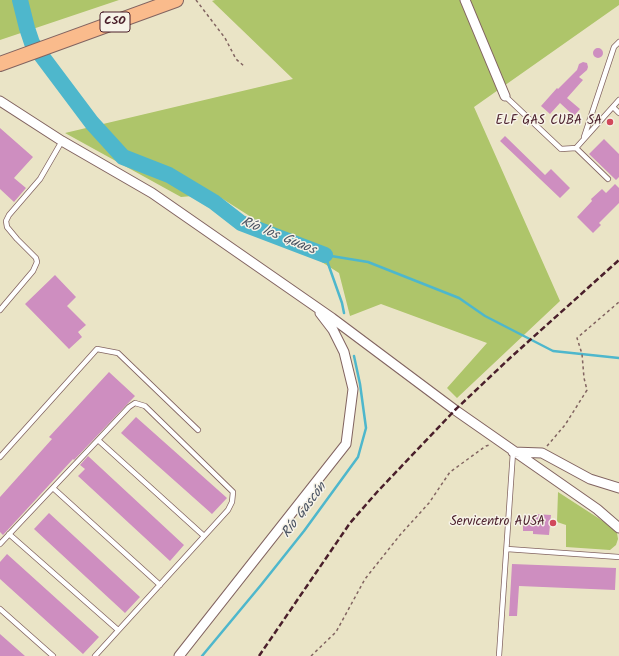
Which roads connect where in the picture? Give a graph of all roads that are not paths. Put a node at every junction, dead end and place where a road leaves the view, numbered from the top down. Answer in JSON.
{"nodes":[{"id":1,"x":176,"y":0,"type":"edge"},
{"id":2,"x":465,"y":0,"type":"edge"},
{"id":3,"x":619,"y":42,"type":"edge"},
{"id":4,"x":0,"y":64,"type":"edge"},
{"id":5,"x":505,"y":96,"type":"joint"},
{"id":6,"x":619,"y":100,"type":"edge"},
{"id":7,"x":0,"y":101,"type":"edge"},
{"id":8,"x":613,"y":108,"type":"junction"},
{"id":9,"x":619,"y":113,"type":"edge"},
{"id":10,"x":62,"y":141,"type":"junction"},
{"id":11,"x":583,"y":141,"type":"junction"},
{"id":12,"x":576,"y":148,"type":"junction"},
{"id":13,"x":608,"y":179,"type":"dead end"},
{"id":14,"x":314,"y":306,"type":"junction"},
{"id":15,"x":0,"y":310,"type":"edge"},
{"id":16,"x":198,"y":430,"type":"dead end"},
{"id":17,"x":98,"y":440,"type":"junction"},
{"id":18,"x":513,"y":452,"type":"junction"},
{"id":19,"x":0,"y":457,"type":"edge"},
{"id":20,"x":53,"y":488,"type":"junction"},
{"id":21,"x":619,"y":488,"type":"edge"},
{"id":22,"x":619,"y":528,"type":"edge"},
{"id":23,"x":9,"y":534,"type":"junction"},
{"id":24,"x":204,"y":536,"type":"junction"},
{"id":25,"x":0,"y":544,"type":"edge"},
{"id":26,"x":507,"y":549,"type":"junction"},
{"id":27,"x":619,"y":557,"type":"edge"},
{"id":28,"x":160,"y":585,"type":"junction"},
{"id":29,"x":0,"y":609,"type":"edge"},
{"id":30,"x":118,"y":630,"type":"junction"},
{"id":31,"x":53,"y":656,"type":"edge"},
{"id":32,"x":95,"y":656,"type":"edge"},
{"id":33,"x":179,"y":656,"type":"edge"},
{"id":34,"x":499,"y":656,"type":"edge"}],
"edges":[{"from":1,"to":4,"type":"main road","number":"CSO"},
{"from":2,"to":5,"type":"street"},
{"from":3,"to":11,"type":"lane"},
{"from":5,"to":12,"type":"lane"},
{"from":6,"to":8,"type":"lane"},
{"from":7,"to":10,"type":"street"},
{"from":8,"to":9,"type":"lane"},
{"from":8,"to":11,"type":"lane"},
{"from":10,"to":14,"type":"street"},
{"from":10,"to":15,"type":"lane"},
{"from":11,"to":12,"type":"lane"},
{"from":12,"to":13,"type":"lane"},
{"from":14,"to":18,"type":"street"},
{"from":14,"to":33,"type":"street"},
{"from":16,"to":19,"type":"lane"},
{"from":17,"to":20,"type":"lane"},
{"from":17,"to":24,"type":"lane"},
{"from":17,"to":24,"type":"lane"},
{"from":18,"to":21,"type":"street"},
{"from":18,"to":22,"type":"street"},
{"from":18,"to":26,"type":"lane"},
{"from":20,"to":23,"type":"lane"},
{"from":20,"to":28,"type":"lane"},
{"from":23,"to":25,"type":"lane"},
{"from":23,"to":30,"type":"lane"},
{"from":24,"to":28,"type":"lane"},
{"from":26,"to":27,"type":"lane"},
{"from":26,"to":34,"type":"lane"},
{"from":28,"to":30,"type":"lane"},
{"from":29,"to":31,"type":"lane"},
{"from":30,"to":32,"type":"lane"}]}
